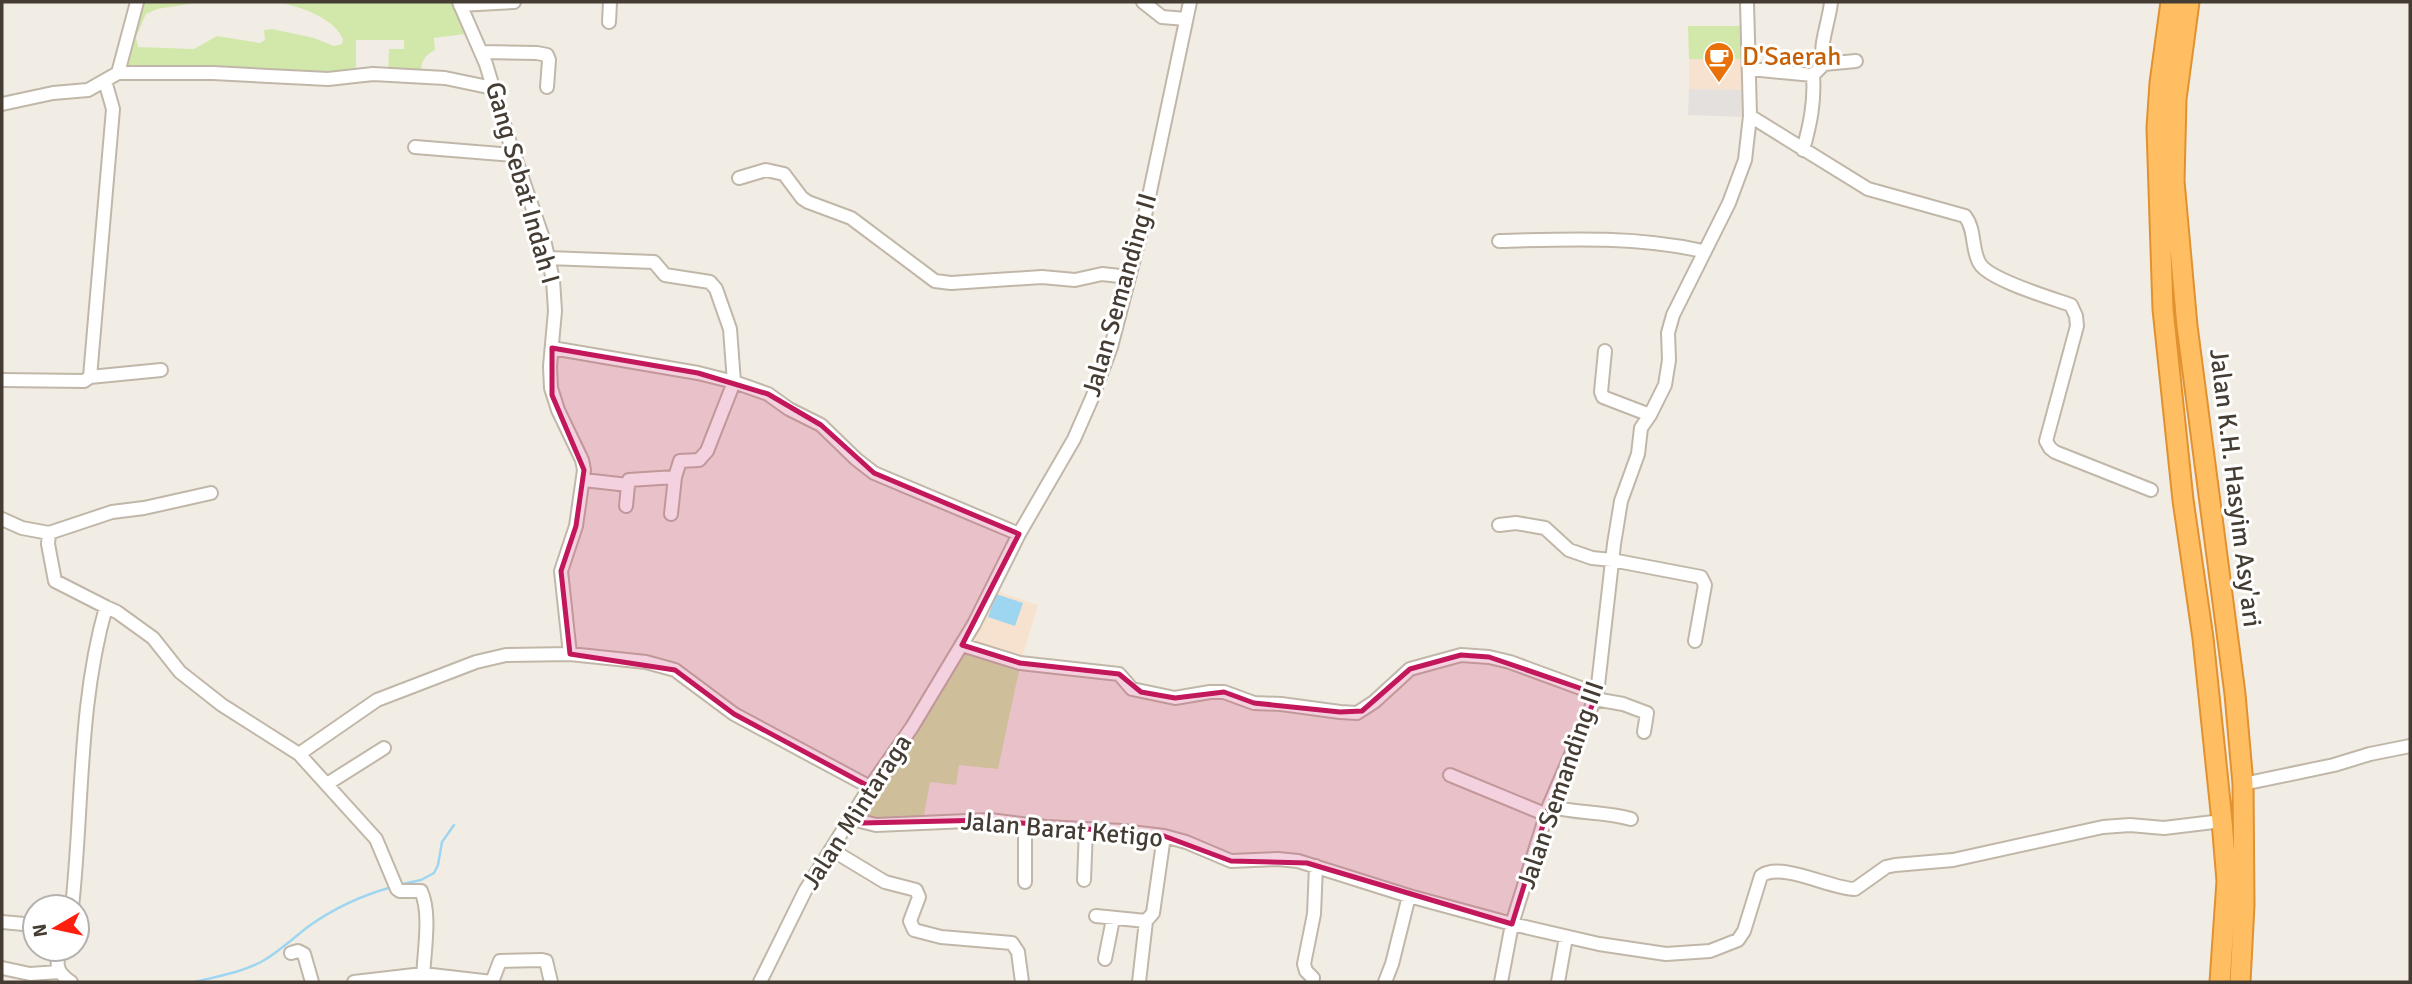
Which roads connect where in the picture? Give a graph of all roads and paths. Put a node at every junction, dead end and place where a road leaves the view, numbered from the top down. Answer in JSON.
{"nodes":[{"id":1,"x":137,"y":2,"type":"edge"},
{"id":2,"x":514,"y":2,"type":"edge"},
{"id":3,"x":610,"y":2,"type":"edge"},
{"id":4,"x":1143,"y":2,"type":"edge"},
{"id":5,"x":1190,"y":2,"type":"edge"},
{"id":6,"x":1747,"y":2,"type":"edge"},
{"id":7,"x":1831,"y":2,"type":"edge"},
{"id":8,"x":2171,"y":2,"type":"edge"},
{"id":9,"x":2189,"y":2,"type":"edge"},
{"id":10,"x":459,"y":3,"type":"edge"},
{"id":11,"x":1186,"y":19,"type":"junction"},
{"id":12,"x":609,"y":22,"type":"dead end"},
{"id":13,"x":481,"y":52,"type":"junction"},
{"id":14,"x":1856,"y":61,"type":"dead end"},
{"id":15,"x":1823,"y":65,"type":"junction"},
{"id":16,"x":1750,"y":69,"type":"junction"},
{"id":17,"x":118,"y":73,"type":"junction"},
{"id":18,"x":1813,"y":75,"type":"junction"},
{"id":19,"x":105,"y":81,"type":"junction"},
{"id":20,"x":547,"y":87,"type":"dead end"},
{"id":21,"x":493,"y":88,"type":"junction"},
{"id":22,"x":2,"y":104,"type":"edge"},
{"id":23,"x":1750,"y":116,"type":"junction"},
{"id":24,"x":415,"y":147,"type":"dead end"},
{"id":25,"x":1803,"y":150,"type":"junction"},
{"id":26,"x":514,"y":155,"type":"junction"},
{"id":27,"x":739,"y":178,"type":"dead end"},
{"id":28,"x":1499,"y":241,"type":"dead end"},
{"id":29,"x":1703,"y":251,"type":"junction"},
{"id":30,"x":548,"y":258,"type":"junction"},
{"id":31,"x":1129,"y":277,"type":"junction"},
{"id":32,"x":552,"y":348,"type":"junction"},
{"id":33,"x":1605,"y":351,"type":"dead end"},
{"id":34,"x":161,"y":370,"type":"dead end"},
{"id":35,"x":90,"y":377,"type":"junction"},
{"id":36,"x":2,"y":380,"type":"edge"},
{"id":37,"x":734,"y":382,"type":"junction"},
{"id":38,"x":1650,"y":415,"type":"junction"},
{"id":39,"x":675,"y":477,"type":"junction"},
{"id":40,"x":583,"y":480,"type":"junction"},
{"id":41,"x":628,"y":485,"type":"junction"},
{"id":42,"x":2151,"y":490,"type":"dead end"},
{"id":43,"x":211,"y":493,"type":"dead end"},
{"id":44,"x":626,"y":506,"type":"dead end"},
{"id":45,"x":671,"y":514,"type":"dead end"},
{"id":46,"x":2212,"y":517,"type":"junction"},
{"id":47,"x":2,"y":519,"type":"edge"},
{"id":48,"x":1499,"y":525,"type":"dead end"},
{"id":49,"x":49,"y":533,"type":"junction"},
{"id":50,"x":1019,"y":534,"type":"junction"},
{"id":51,"x":1612,"y":560,"type":"junction"},
{"id":52,"x":106,"y":607,"type":"junction"},
{"id":53,"x":2203,"y":638,"type":"junction"},
{"id":54,"x":1695,"y":640,"type":"dead end"},
{"id":55,"x":962,"y":645,"type":"junction"},
{"id":56,"x":570,"y":654,"type":"junction"},
{"id":57,"x":2233,"y":674,"type":"junction"},
{"id":58,"x":1596,"y":697,"type":"junction"},
{"id":59,"x":1644,"y":732,"type":"dead end"},
{"id":60,"x":2410,"y":746,"type":"edge"},
{"id":61,"x":384,"y":748,"type":"dead end"},
{"id":62,"x":299,"y":754,"type":"junction"},
{"id":63,"x":1450,"y":775,"type":"dead end"},
{"id":64,"x":2218,"y":777,"type":"junction"},
{"id":65,"x":327,"y":784,"type":"junction"},
{"id":66,"x":2243,"y":784,"type":"junction"},
{"id":67,"x":870,"y":787,"type":"junction"},
{"id":68,"x":1548,"y":811,"type":"junction"},
{"id":69,"x":852,"y":819,"type":"junction"},
{"id":70,"x":1631,"y":819,"type":"dead end"},
{"id":71,"x":2222,"y":821,"type":"junction"},
{"id":72,"x":1025,"y":825,"type":"junction"},
{"id":73,"x":1086,"y":829,"type":"junction"},
{"id":74,"x":1164,"y":836,"type":"junction"},
{"id":75,"x":832,"y":850,"type":"junction"},
{"id":76,"x":1316,"y":866,"type":"junction"},
{"id":77,"x":1084,"y":880,"type":"dead end"},
{"id":78,"x":1025,"y":882,"type":"dead end"},
{"id":79,"x":73,"y":893,"type":"edge"},
{"id":80,"x":1409,"y":896,"type":"junction"},
{"id":81,"x":1096,"y":916,"type":"dead end"},
{"id":82,"x":1114,"y":919,"type":"junction"},
{"id":83,"x":1146,"y":921,"type":"junction"},
{"id":84,"x":2,"y":922,"type":"edge"},
{"id":85,"x":21,"y":924,"type":"edge"},
{"id":86,"x":1512,"y":924,"type":"junction"},
{"id":87,"x":1566,"y":937,"type":"junction"},
{"id":88,"x":292,"y":953,"type":"dead end"},
{"id":89,"x":1105,"y":959,"type":"dead end"},
{"id":90,"x":57,"y":963,"type":"edge"},
{"id":91,"x":2,"y":968,"type":"edge"},
{"id":92,"x":59,"y":972,"type":"junction"},
{"id":93,"x":423,"y":978,"type":"edge"},
{"id":94,"x":71,"y":982,"type":"edge"},
{"id":95,"x":312,"y":982,"type":"edge"},
{"id":96,"x":354,"y":982,"type":"edge"},
{"id":97,"x":551,"y":982,"type":"edge"},
{"id":98,"x":760,"y":982,"type":"edge"},
{"id":99,"x":1022,"y":982,"type":"edge"},
{"id":100,"x":1139,"y":982,"type":"edge"},
{"id":101,"x":1312,"y":982,"type":"edge"},
{"id":102,"x":1385,"y":982,"type":"edge"},
{"id":103,"x":1501,"y":982,"type":"edge"},
{"id":104,"x":1558,"y":982,"type":"edge"},
{"id":105,"x":2220,"y":982,"type":"edge"},
{"id":106,"x":2240,"y":982,"type":"edge"}],
"edges":[{"from":1,"to":17,"type":"street"},
{"from":2,"to":10,"type":"street"},
{"from":3,"to":12,"type":"street"},
{"from":4,"to":11,"type":"street"},
{"from":5,"to":11,"type":"street","name":"Jalan Semanding II"},
{"from":6,"to":16,"type":"street","name":"Jalan Semanding III"},
{"from":7,"to":15,"type":"street"},
{"from":8,"to":53,"type":"highway","name":"Jalan K.H. Hasyim Asy'ari"},
{"from":9,"to":46,"type":"highway","name":"Jalan K.H. Hasyim Asy'ari"},
{"from":10,"to":13,"type":"street","name":"Gang Sebat Indah I"},
{"from":11,"to":31,"type":"street","name":"Jalan Semanding II"},
{"from":13,"to":20,"type":"street"},
{"from":13,"to":21,"type":"street","name":"Gang Sebat Indah I"},
{"from":14,"to":15,"type":"street"},
{"from":15,"to":18,"type":"street"},
{"from":16,"to":18,"type":"street"},
{"from":16,"to":23,"type":"street","name":"Jalan Semanding III"},
{"from":17,"to":19,"type":"street"},
{"from":17,"to":21,"type":"street"},
{"from":18,"to":25,"type":"street"},
{"from":19,"to":22,"type":"street"},
{"from":19,"to":35,"type":"street"},
{"from":21,"to":26,"type":"street","name":"Gang Sebat Indah I"},
{"from":23,"to":25,"type":"street"},
{"from":23,"to":29,"type":"street","name":"Jalan Semanding III"},
{"from":24,"to":26,"type":"street"},
{"from":25,"to":42,"type":"street"},
{"from":26,"to":30,"type":"street","name":"Gang Sebat Indah I"},
{"from":27,"to":31,"type":"street"},
{"from":28,"to":29,"type":"street"},
{"from":29,"to":38,"type":"street","name":"Jalan Semanding III"},
{"from":30,"to":32,"type":"street","name":"Gang Sebat Indah I"},
{"from":30,"to":37,"type":"street"},
{"from":31,"to":50,"type":"street","name":"Jalan Semanding II"},
{"from":32,"to":37,"type":"street"},
{"from":32,"to":40,"type":"street","name":"Gang Sebat Indah I"},
{"from":33,"to":38,"type":"street"},
{"from":34,"to":35,"type":"street"},
{"from":35,"to":36,"type":"street"},
{"from":37,"to":39,"type":"street"},
{"from":37,"to":50,"type":"street"},
{"from":38,"to":51,"type":"street","name":"Jalan Semanding III"},
{"from":39,"to":41,"type":"street"},
{"from":39,"to":45,"type":"street"},
{"from":40,"to":41,"type":"street"},
{"from":40,"to":56,"type":"street","name":"Gang Sebat Indah I"},
{"from":41,"to":44,"type":"street"},
{"from":43,"to":49,"type":"street"},
{"from":46,"to":53,"type":"highway"},
{"from":46,"to":57,"type":"highway","name":"Jalan K.H. Hasyim Asy'ari"},
{"from":47,"to":49,"type":"street"},
{"from":48,"to":51,"type":"street"},
{"from":49,"to":52,"type":"street"},
{"from":50,"to":55,"type":"street","name":"Jalan Semanding II"},
{"from":51,"to":54,"type":"street"},
{"from":51,"to":58,"type":"street","name":"Jalan Semanding III"},
{"from":52,"to":62,"type":"street"},
{"from":52,"to":79,"type":"street"},
{"from":53,"to":64,"type":"highway","name":"Jalan K.H. Hasyim Asy'ari"},
{"from":55,"to":58,"type":"street"},
{"from":55,"to":67,"type":"street","name":"Jalan Mintaraga"},
{"from":56,"to":62,"type":"street"},
{"from":56,"to":67,"type":"street"},
{"from":57,"to":64,"type":"highway"},
{"from":57,"to":66,"type":"highway","name":"Jalan K.H. Hasyim Asy'ari"},
{"from":58,"to":59,"type":"street"},
{"from":58,"to":68,"type":"street","name":"Jalan Semanding III"},
{"from":60,"to":66,"type":"street"},
{"from":61,"to":65,"type":"street"},
{"from":62,"to":65,"type":"street"},
{"from":63,"to":68,"type":"street"},
{"from":64,"to":71,"type":"highway","name":"Jalan K.H. Hasyim Asy'ari"},
{"from":65,"to":93,"type":"street"},
{"from":66,"to":106,"type":"highway","name":"Jalan K.H. Hasyim Asy'ari"},
{"from":67,"to":69,"type":"street","name":"Jalan Mintaraga"},
{"from":68,"to":70,"type":"street"},
{"from":68,"to":86,"type":"street","name":"Jalan Semanding III"},
{"from":69,"to":72,"type":"street","name":"Jalan Barat Ketigo"},
{"from":69,"to":75,"type":"street","name":"Jalan Mintaraga"},
{"from":71,"to":87,"type":"street","name":"Jalan Barat Ketigo"},
{"from":71,"to":105,"type":"highway","name":"Jalan K.H. Hasyim Asy'ari"},
{"from":72,"to":73,"type":"street","name":"Jalan Barat Ketigo"},
{"from":72,"to":78,"type":"street"},
{"from":73,"to":74,"type":"street","name":"Jalan Barat Ketigo"},
{"from":73,"to":77,"type":"street"},
{"from":74,"to":76,"type":"street","name":"Jalan Barat Ketigo"},
{"from":74,"to":83,"type":"street"},
{"from":75,"to":98,"type":"street","name":"Jalan Mintaraga"},
{"from":75,"to":99,"type":"street"},
{"from":76,"to":80,"type":"street","name":"Jalan Barat Ketigo"},
{"from":76,"to":101,"type":"street"},
{"from":80,"to":86,"type":"street","name":"Jalan Barat Ketigo"},
{"from":80,"to":102,"type":"street"},
{"from":81,"to":82,"type":"street"},
{"from":82,"to":83,"type":"street"},
{"from":82,"to":89,"type":"street"},
{"from":83,"to":100,"type":"street"},
{"from":84,"to":85,"type":"street"},
{"from":86,"to":87,"type":"street","name":"Jalan Barat Ketigo"},
{"from":86,"to":103,"type":"street","name":"Jalan Semanding III"},
{"from":87,"to":104,"type":"street"},
{"from":88,"to":95,"type":"street"},
{"from":90,"to":92,"type":"street"},
{"from":91,"to":92,"type":"street"},
{"from":92,"to":94,"type":"street"},
{"from":93,"to":96,"type":"street"},
{"from":93,"to":97,"type":"street"}]}
